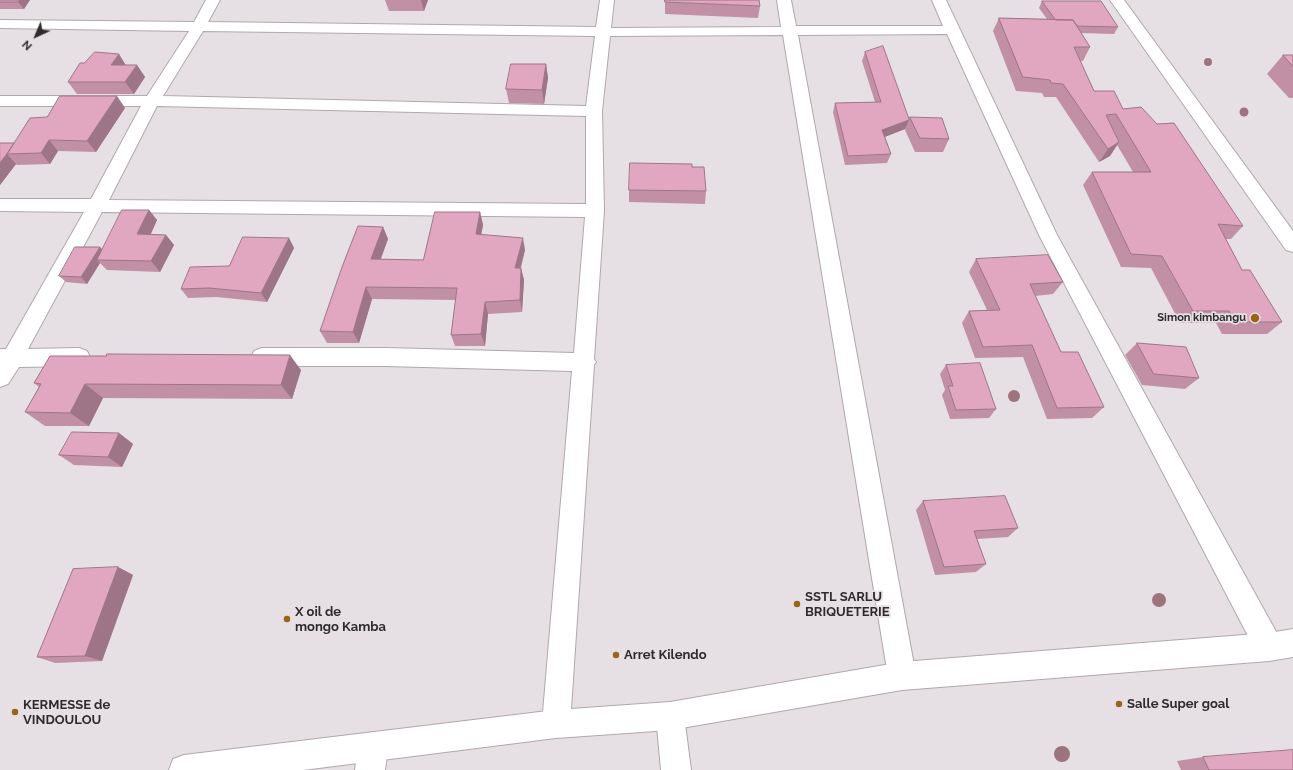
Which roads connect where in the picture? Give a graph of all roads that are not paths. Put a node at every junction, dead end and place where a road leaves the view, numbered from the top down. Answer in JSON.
{"nodes":[{"id":1,"x":213,"y":0,"type":"edge"},
{"id":2,"x":607,"y":0,"type":"edge"},
{"id":3,"x":784,"y":0,"type":"edge"},
{"id":4,"x":939,"y":0,"type":"edge"},
{"id":5,"x":1117,"y":0,"type":"edge"},
{"id":6,"x":0,"y":24,"type":"edge"},
{"id":7,"x":199,"y":26,"type":"junction"},
{"id":8,"x":952,"y":30,"type":"junction"},
{"id":9,"x":789,"y":31,"type":"junction"},
{"id":10,"x":605,"y":32,"type":"junction"},
{"id":11,"x":152,"y":101,"type":"junction"},
{"id":12,"x":0,"y":102,"type":"edge"},
{"id":13,"x":594,"y":111,"type":"junction"},
{"id":14,"x":0,"y":205,"type":"edge"},
{"id":15,"x":96,"y":205,"type":"junction"},
{"id":16,"x":595,"y":211,"type":"junction"},
{"id":17,"x":1293,"y":245,"type":"edge"},
{"id":18,"x":98,"y":357,"type":"edge"},
{"id":19,"x":246,"y":357,"type":"edge"},
{"id":20,"x":6,"y":358,"type":"edge"},
{"id":21,"x":584,"y":362,"type":"junction"},
{"id":22,"x":0,"y":378,"type":"edge"},
{"id":23,"x":1281,"y":645,"type":"edge"},
{"id":24,"x":902,"y":676,"type":"junction"},
{"id":25,"x":670,"y":716,"type":"junction"},
{"id":26,"x":556,"y":724,"type":"junction"},
{"id":27,"x":372,"y":758,"type":"edge"},
{"id":28,"x":184,"y":770,"type":"edge"},
{"id":29,"x":676,"y":770,"type":"edge"}],
"edges":[{"from":1,"to":7,"type":"main road"},
{"from":2,"to":10,"type":"main road"},
{"from":3,"to":9,"type":"main road"},
{"from":4,"to":8,"type":"main road"},
{"from":5,"to":17,"type":"main road"},
{"from":6,"to":7,"type":"main road"},
{"from":7,"to":10,"type":"main road"},
{"from":7,"to":11,"type":"main road"},
{"from":8,"to":9,"type":"main road"},
{"from":8,"to":23,"type":"main road"},
{"from":9,"to":10,"type":"main road"},
{"from":9,"to":24,"type":"main road"},
{"from":10,"to":13,"type":"main road"},
{"from":11,"to":12,"type":"main road"},
{"from":11,"to":13,"type":"main road"},
{"from":11,"to":15,"type":"main road"},
{"from":13,"to":16,"type":"main road"},
{"from":14,"to":15,"type":"main road"},
{"from":15,"to":16,"type":"main road"},
{"from":15,"to":20,"type":"main road"},
{"from":16,"to":21,"type":"main road"},
{"from":18,"to":20,"type":"main road"},
{"from":19,"to":21,"type":"main road"},
{"from":20,"to":22,"type":"main road"},
{"from":21,"to":26,"type":"main road"},
{"from":23,"to":24,"type":"main road"},
{"from":24,"to":25,"type":"main road"},
{"from":25,"to":26,"type":"main road"},
{"from":25,"to":29,"type":"main road"},
{"from":26,"to":27,"type":"main road"},
{"from":27,"to":28,"type":"main road"}]}
